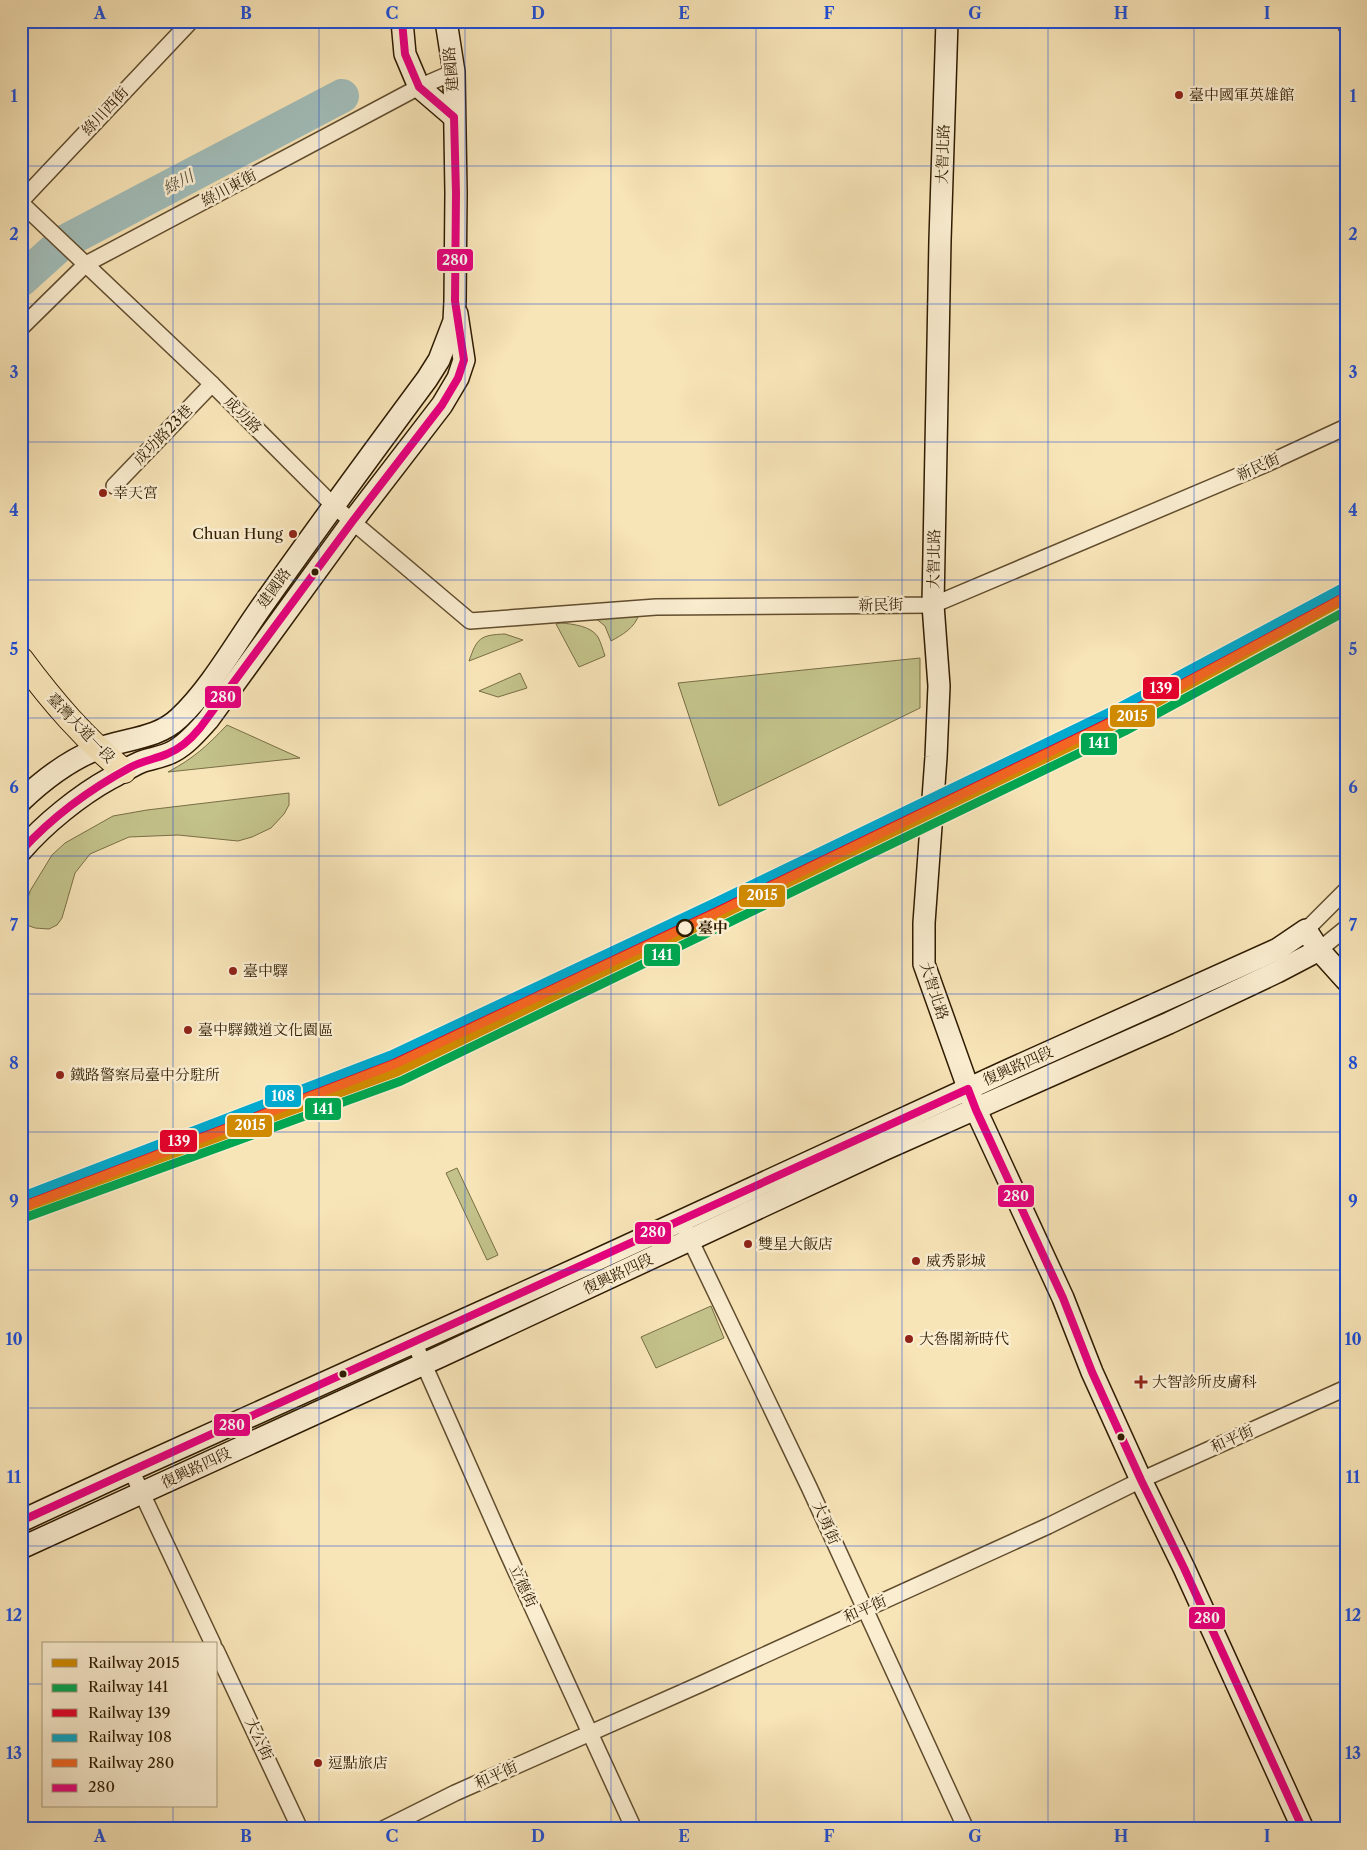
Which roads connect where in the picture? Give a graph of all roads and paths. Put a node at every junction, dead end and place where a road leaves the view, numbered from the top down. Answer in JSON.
{"nodes":[{"id":1,"x":191,"y":21,"type":"edge"},
{"id":2,"x":402,"y":21,"type":"edge"},
{"id":3,"x":446,"y":21,"type":"edge"},
{"id":4,"x":947,"y":21,"type":"edge"},
{"id":5,"x":1344,"y":21,"type":"edge"},
{"id":6,"x":1346,"y":26,"type":"edge"},
{"id":7,"x":454,"y":72,"type":"junction"},
{"id":8,"x":419,"y":87,"type":"junction"},
{"id":9,"x":454,"y":117,"type":"junction"},
{"id":10,"x":21,"y":202,"type":"edge"},
{"id":11,"x":86,"y":264,"type":"junction"},
{"id":12,"x":455,"y":302,"type":"junction"},
{"id":13,"x":21,"y":328,"type":"edge"},
{"id":14,"x":439,"y":360,"type":"junction"},
{"id":15,"x":464,"y":360,"type":"junction"},
{"id":16,"x":212,"y":384,"type":"junction"},
{"id":17,"x":1346,"y":427,"type":"edge"},
{"id":18,"x":114,"y":486,"type":"dead end"},
{"id":19,"x":334,"y":506,"type":"junction"},
{"id":20,"x":352,"y":522,"type":"junction"},
{"id":21,"x":933,"y":604,"type":"junction"},
{"id":22,"x":470,"y":621,"type":"joint"},
{"id":23,"x":21,"y":659,"type":"edge"},
{"id":24,"x":97,"y":749,"type":"junction"},
{"id":25,"x":124,"y":771,"type":"junction"},
{"id":26,"x":21,"y":801,"type":"edge"},
{"id":27,"x":21,"y":850,"type":"edge"},
{"id":28,"x":1346,"y":890,"type":"edge"},
{"id":29,"x":1346,"y":928,"type":"edge"},
{"id":30,"x":1306,"y":930,"type":"junction"},
{"id":31,"x":1319,"y":950,"type":"junction"},
{"id":32,"x":1346,"y":980,"type":"edge"},
{"id":33,"x":968,"y":1089,"type":"junction"},
{"id":34,"x":976,"y":1110,"type":"junction"},
{"id":35,"x":682,"y":1220,"type":"junction"},
{"id":36,"x":690,"y":1241,"type":"junction"},
{"id":37,"x":414,"y":1342,"type":"junction"},
{"id":38,"x":424,"y":1364,"type":"junction"},
{"id":39,"x":1346,"y":1388,"type":"edge"},
{"id":40,"x":131,"y":1470,"type":"junction"},
{"id":41,"x":1141,"y":1480,"type":"junction"},
{"id":42,"x":141,"y":1493,"type":"junction"},
{"id":43,"x":21,"y":1521,"type":"edge"},
{"id":44,"x":21,"y":1548,"type":"edge"},
{"id":45,"x":865,"y":1609,"type":"junction"},
{"id":46,"x":212,"y":1642,"type":"edge"},
{"id":47,"x":218,"y":1654,"type":"edge"},
{"id":48,"x":590,"y":1732,"type":"junction"},
{"id":49,"x":300,"y":1829,"type":"edge"},
{"id":50,"x":383,"y":1829,"type":"edge"},
{"id":51,"x":634,"y":1829,"type":"edge"},
{"id":52,"x":966,"y":1829,"type":"edge"},
{"id":53,"x":1303,"y":1829,"type":"edge"}],
"edges":[{"from":1,"to":10,"type":"street","name":"綠川西街"},
{"from":2,"to":8,"type":"main road","name":"建國路"},
{"from":3,"to":7,"type":"main road","name":"建國路"},
{"from":4,"to":21,"type":"main road","name":"大智北路"},
{"from":5,"to":6,"type":"street"},
{"from":7,"to":8,"type":"street","name":"綠川東街"},
{"from":7,"to":9,"type":"main road","name":"建國路"},
{"from":8,"to":9,"type":"main road","name":"建國路"},
{"from":8,"to":11,"type":"street","name":"綠川東街"},
{"from":9,"to":12,"type":"main road","name":"建國路"},
{"from":10,"to":11,"type":"street","name":"成功路"},
{"from":11,"to":13,"type":"street","name":"綠川東街"},
{"from":11,"to":16,"type":"street","name":"成功路"},
{"from":12,"to":14,"type":"main road","name":"建國路"},
{"from":12,"to":15,"type":"main road","name":"建國路"},
{"from":14,"to":15,"type":"street"},
{"from":14,"to":19,"type":"main road","name":"建國路"},
{"from":15,"to":20,"type":"main road","name":"建國路"},
{"from":16,"to":18,"type":"street","name":"成功路23巷"},
{"from":16,"to":19,"type":"street","name":"成功路"},
{"from":17,"to":21,"type":"street","name":"新民街"},
{"from":19,"to":20,"type":"street","name":"成功路"},
{"from":19,"to":24,"type":"main road","name":"建國路"},
{"from":20,"to":22,"type":"street","name":"成功路"},
{"from":20,"to":25,"type":"main road","name":"建國路"},
{"from":21,"to":22,"type":"street","name":"新民街"},
{"from":21,"to":33,"type":"main road","name":"大智北路"},
{"from":23,"to":24,"type":"main road","name":"臺灣大道一段"},
{"from":24,"to":25,"type":"main road","name":"臺灣大道一段"},
{"from":24,"to":26,"type":"main road","name":"建國路"},
{"from":25,"to":27,"type":"main road","name":"建國路"},
{"from":28,"to":30,"type":"street","name":"復興路四段"},
{"from":29,"to":31,"type":"street","name":"復興路四段"},
{"from":30,"to":31,"type":"main road"},
{"from":30,"to":33,"type":"main road","name":"復興路四段"},
{"from":31,"to":32,"type":"main road"},
{"from":31,"to":34,"type":"main road","name":"復興路四段"},
{"from":33,"to":34,"type":"main road","name":"大智北路"},
{"from":33,"to":35,"type":"main road","name":"復興路四段"},
{"from":34,"to":36,"type":"main road","name":"復興路四段"},
{"from":34,"to":41,"type":"main road","name":"大智北路"},
{"from":35,"to":36,"type":"street","name":"大勇街"},
{"from":35,"to":37,"type":"main road","name":"復興路四段"},
{"from":36,"to":38,"type":"main road","name":"復興路四段"},
{"from":36,"to":45,"type":"street","name":"大勇街"},
{"from":37,"to":38,"type":"street","name":"立德街"},
{"from":37,"to":40,"type":"main road","name":"復興路四段"},
{"from":38,"to":42,"type":"main road","name":"復興路四段"},
{"from":38,"to":48,"type":"street","name":"立德街"},
{"from":39,"to":41,"type":"street","name":"和平街"},
{"from":40,"to":42,"type":"street"},
{"from":40,"to":43,"type":"main road","name":"復興路四段"},
{"from":41,"to":45,"type":"street","name":"和平街"},
{"from":41,"to":53,"type":"main road","name":"大智北路"},
{"from":42,"to":44,"type":"main road","name":"復興路四段"},
{"from":42,"to":46,"type":"street"},
{"from":45,"to":48,"type":"street","name":"和平街"},
{"from":45,"to":52,"type":"street","name":"大勇街"},
{"from":47,"to":49,"type":"street","name":"大公街"},
{"from":48,"to":50,"type":"street","name":"和平街"},
{"from":48,"to":51,"type":"street","name":"立德街"}]}
